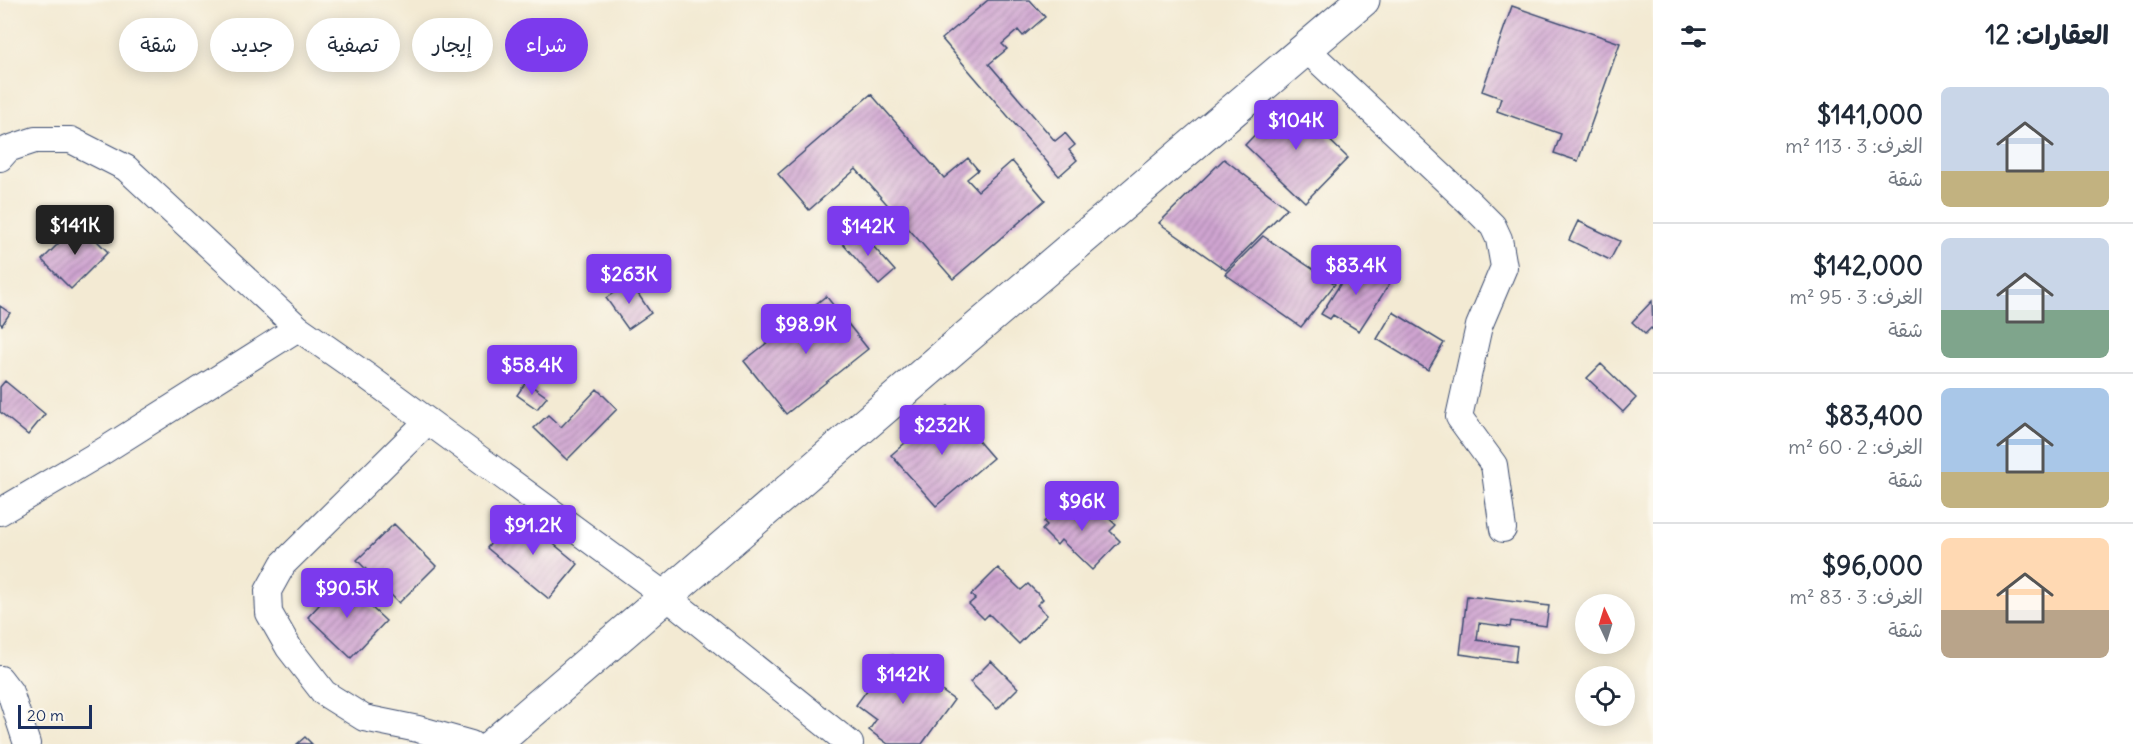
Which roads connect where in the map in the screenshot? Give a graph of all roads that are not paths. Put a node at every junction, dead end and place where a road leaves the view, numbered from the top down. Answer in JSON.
{"nodes":[{"id":1,"x":1363,"y":0,"type":"edge"},
{"id":2,"x":1305,"y":48,"type":"junction"},
{"id":3,"x":0,"y":158,"type":"edge"},
{"id":4,"x":298,"y":328,"type":"junction"},
{"id":5,"x":428,"y":421,"type":"junction"},
{"id":6,"x":0,"y":512,"type":"edge"},
{"id":7,"x":1503,"y":529,"type":"dead end"},
{"id":8,"x":666,"y":596,"type":"junction"},
{"id":9,"x":0,"y":679,"type":"edge"},
{"id":10,"x":27,"y":744,"type":"edge"},
{"id":11,"x":471,"y":744,"type":"edge"},
{"id":12,"x":494,"y":744,"type":"edge"},
{"id":13,"x":850,"y":744,"type":"edge"}],
"edges":[{"from":1,"to":2,"type":"street"},
{"from":2,"to":7,"type":"street"},
{"from":2,"to":8,"type":"street"},
{"from":3,"to":4,"type":"street"},
{"from":4,"to":5,"type":"street"},
{"from":4,"to":6,"type":"street"},
{"from":5,"to":8,"type":"street"},
{"from":5,"to":11,"type":"street"},
{"from":8,"to":12,"type":"street"},
{"from":8,"to":13,"type":"street"},
{"from":9,"to":10,"type":"street"}]}
